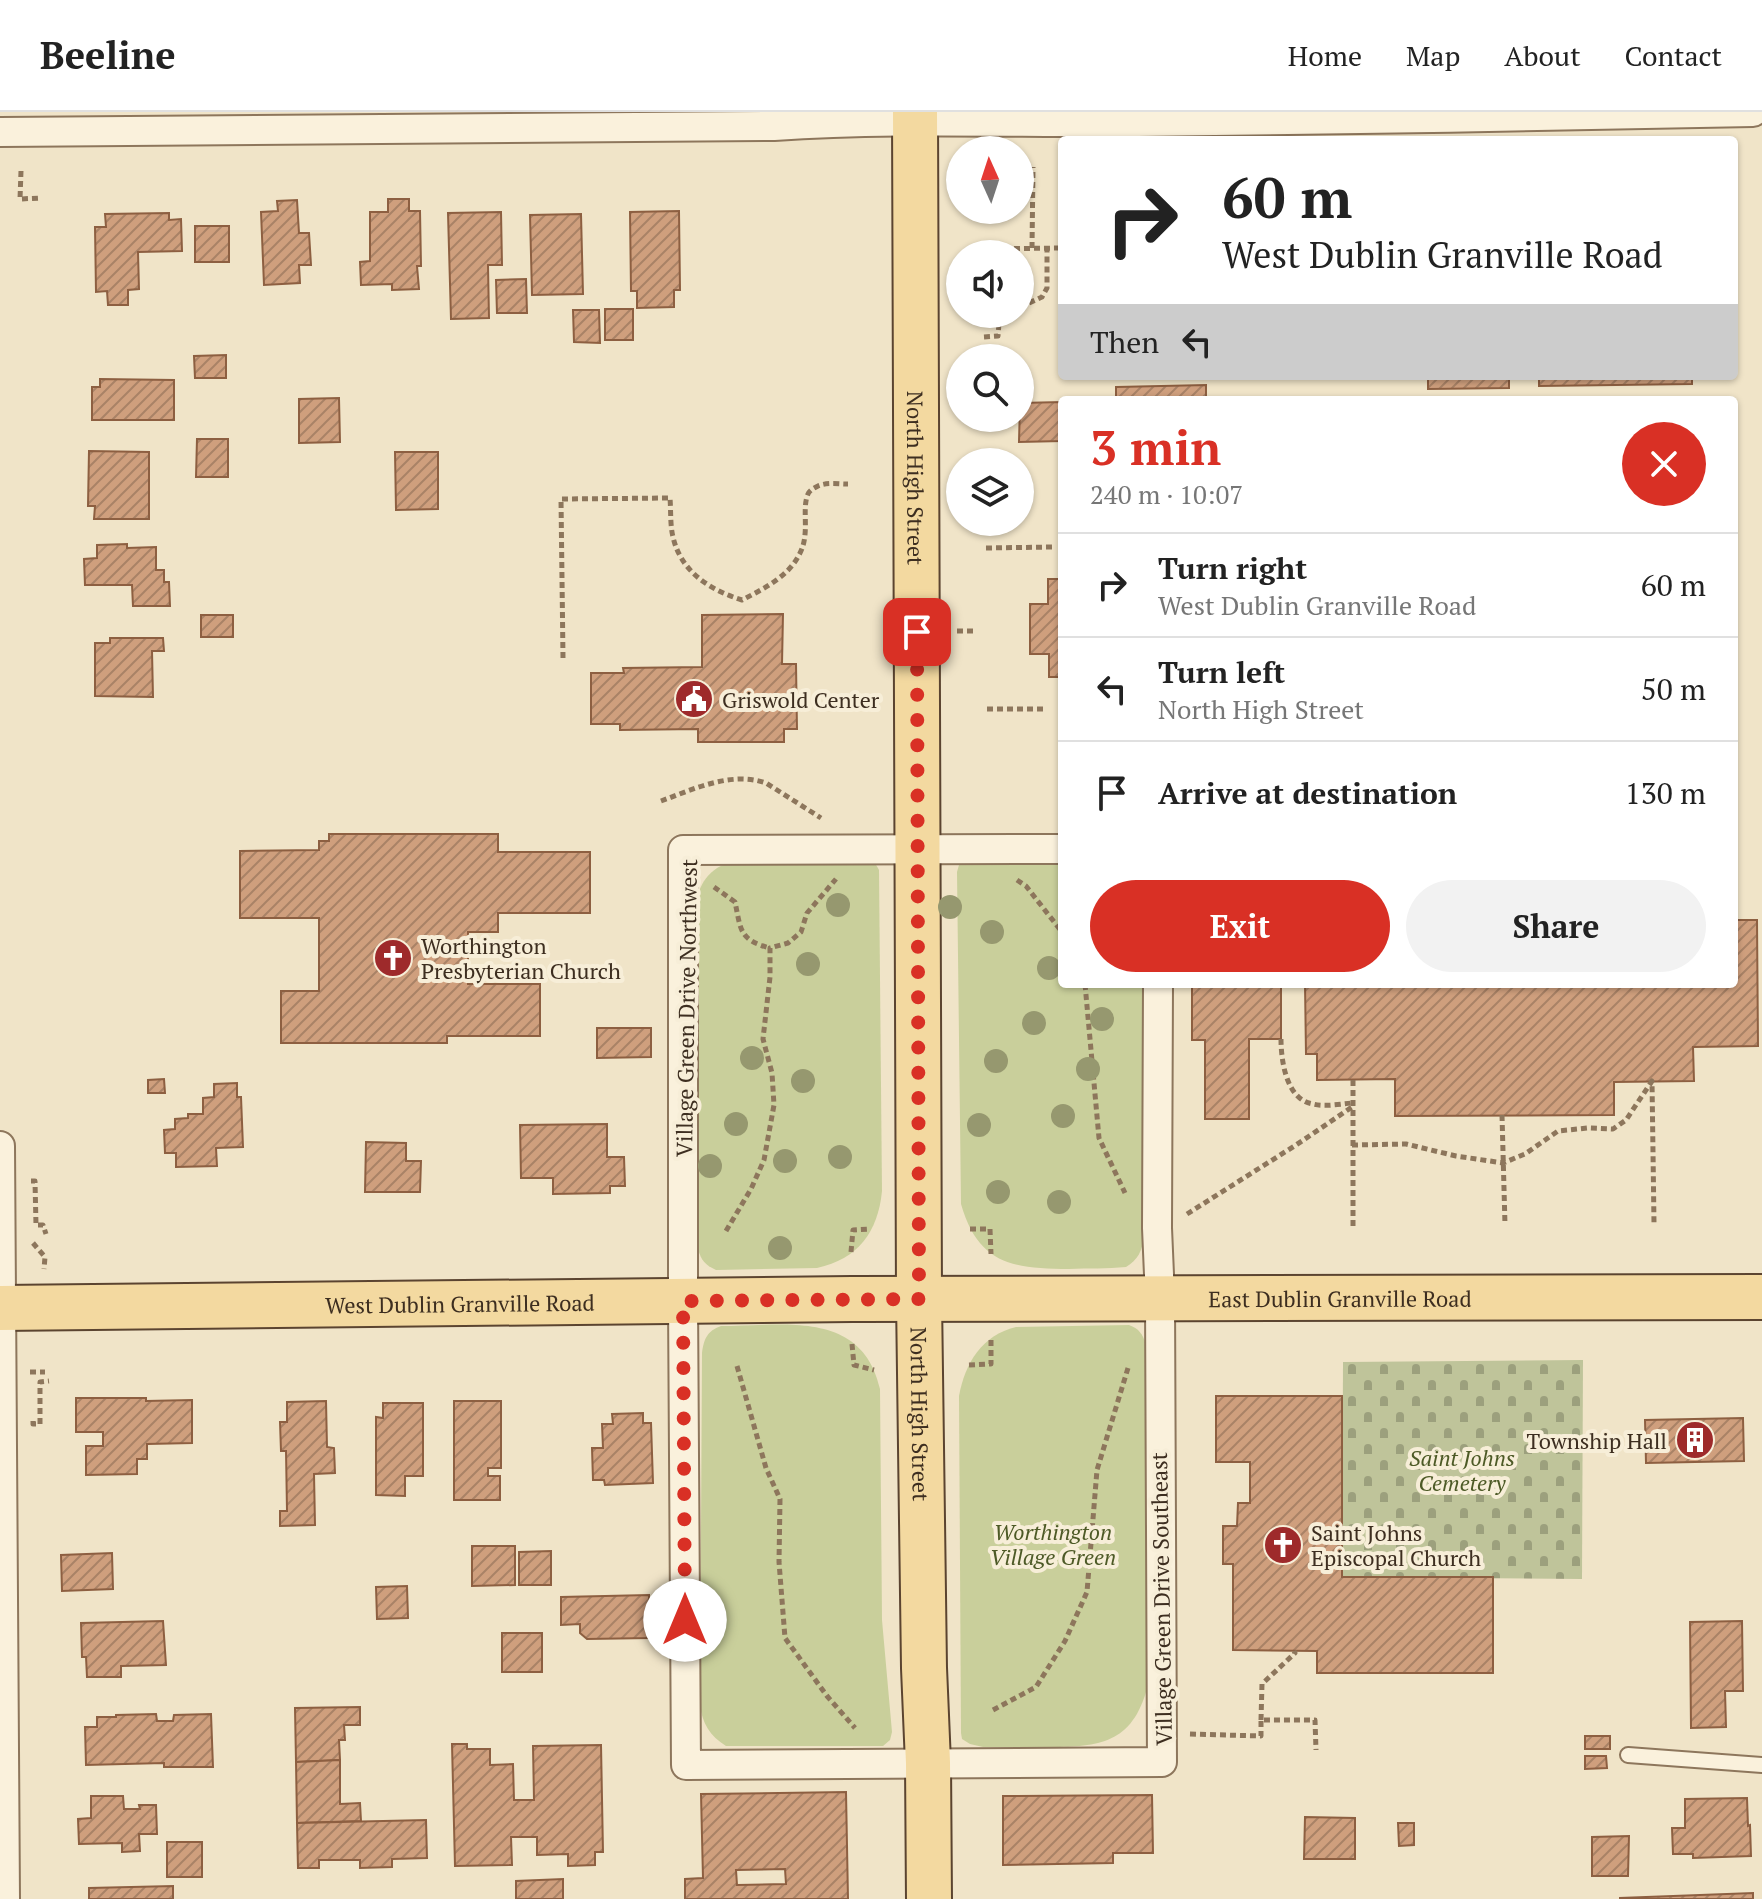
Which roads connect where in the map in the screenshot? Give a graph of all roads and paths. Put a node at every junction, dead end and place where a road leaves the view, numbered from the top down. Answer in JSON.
{"nodes":[{"id":1,"x":1753,"y":112,"type":"edge"},
{"id":2,"x":915,"y":116,"type":"edge"},
{"id":3,"x":0,"y":132,"type":"edge"},
{"id":4,"x":21,"y":171,"type":"dead end"},
{"id":5,"x":41,"y":198,"type":"dead end"},
{"id":6,"x":1034,"y":248,"type":"edge"},
{"id":7,"x":1058,"y":248,"type":"edge"},
{"id":8,"x":1047,"y":249,"type":"junction"},
{"id":9,"x":1034,"y":301,"type":"edge"},
{"id":10,"x":999,"y":328,"type":"edge"},
{"id":11,"x":984,"y":337,"type":"dead end"},
{"id":12,"x":848,"y":484,"type":"dead end"},
{"id":13,"x":1054,"y":547,"type":"dead end"},
{"id":14,"x":986,"y":548,"type":"dead end"},
{"id":15,"x":957,"y":631,"type":"dead end"},
{"id":16,"x":974,"y":631,"type":"dead end"},
{"id":17,"x":563,"y":658,"type":"dead end"},
{"id":18,"x":987,"y":709,"type":"dead end"},
{"id":19,"x":1045,"y":709,"type":"dead end"},
{"id":20,"x":661,"y":801,"type":"dead end"},
{"id":21,"x":825,"y":821,"type":"dead end"},
{"id":22,"x":918,"y":849,"type":"junction"},
{"id":23,"x":1058,"y":849,"type":"edge"},
{"id":24,"x":683,"y":850,"type":"junction"},
{"id":25,"x":844,"y":872,"type":"dead end"},
{"id":26,"x":1014,"y":878,"type":"dead end"},
{"id":27,"x":1058,"y":927,"type":"edge"},
{"id":28,"x":770,"y":948,"type":"junction"},
{"id":29,"x":1085,"y":988,"type":"edge"},
{"id":30,"x":1158,"y":988,"type":"edge"},
{"id":31,"x":1281,"y":1039,"type":"dead end"},
{"id":32,"x":1353,"y":1080,"type":"dead end"},
{"id":33,"x":1352,"y":1105,"type":"junction"},
{"id":34,"x":1502,"y":1115,"type":"dead end"},
{"id":35,"x":1352,"y":1145,"type":"junction"},
{"id":36,"x":0,"y":1146,"type":"edge"},
{"id":37,"x":1503,"y":1163,"type":"junction"},
{"id":38,"x":1129,"y":1201,"type":"dead end"},
{"id":39,"x":1176,"y":1221,"type":"dead end"},
{"id":40,"x":1654,"y":1223,"type":"dead end"},
{"id":41,"x":1505,"y":1225,"type":"dead end"},
{"id":42,"x":1353,"y":1226,"type":"dead end"},
{"id":43,"x":870,"y":1229,"type":"dead end"},
{"id":44,"x":970,"y":1229,"type":"dead end"},
{"id":45,"x":726,"y":1231,"type":"dead end"},
{"id":46,"x":851,"y":1252,"type":"dead end"},
{"id":47,"x":991,"y":1254,"type":"dead end"},
{"id":48,"x":1762,"y":1297,"type":"edge"},
{"id":49,"x":1160,"y":1298,"type":"junction"},
{"id":50,"x":919,"y":1299,"type":"junction"},
{"id":51,"x":683,"y":1301,"type":"junction"},
{"id":52,"x":0,"y":1308,"type":"edge"},
{"id":53,"x":991,"y":1340,"type":"dead end"},
{"id":54,"x":852,"y":1344,"type":"dead end"},
{"id":55,"x":1129,"y":1363,"type":"dead end"},
{"id":56,"x":969,"y":1365,"type":"dead end"},
{"id":57,"x":737,"y":1366,"type":"dead end"},
{"id":58,"x":874,"y":1370,"type":"dead end"},
{"id":59,"x":45,"y":1372,"type":"dead end"},
{"id":60,"x":49,"y":1381,"type":"dead end"},
{"id":61,"x":32,"y":1385,"type":"dead end"},
{"id":62,"x":33,"y":1411,"type":"dead end"},
{"id":63,"x":1294,"y":1651,"type":"dead end"},
{"id":64,"x":993,"y":1710,"type":"dead end"},
{"id":65,"x":1261,"y":1720,"type":"junction"},
{"id":66,"x":855,"y":1728,"type":"dead end"},
{"id":67,"x":1189,"y":1734,"type":"dead end"},
{"id":68,"x":1316,"y":1750,"type":"dead end"},
{"id":69,"x":1628,"y":1755,"type":"dead end"},
{"id":70,"x":928,"y":1763,"type":"junction"},
{"id":71,"x":1762,"y":1765,"type":"edge"},
{"id":72,"x":5,"y":1899,"type":"edge"},
{"id":73,"x":929,"y":1899,"type":"edge"}],
"edges":[{"from":1,"to":2,"type":"street"},
{"from":2,"to":3,"type":"street"},
{"from":2,"to":22,"type":"main road","name":"North High Street"},
{"from":4,"to":5,"type":"path"},
{"from":6,"to":8,"type":"path"},
{"from":7,"to":8,"type":"path"},
{"from":8,"to":9,"type":"path"},
{"from":10,"to":11,"type":"path"},
{"from":12,"to":17,"type":"path"},
{"from":13,"to":14,"type":"path"},
{"from":15,"to":16,"type":"path"},
{"from":18,"to":19,"type":"path"},
{"from":20,"to":21,"type":"path"},
{"from":22,"to":23,"type":"street","name":"Village Green Drive Northwest"},
{"from":22,"to":24,"type":"street","name":"Village Green Drive Northwest"},
{"from":22,"to":50,"type":"main road","name":"North High Street"},
{"from":24,"to":28,"type":"path"},
{"from":24,"to":51,"type":"street","name":"Village Green Drive Northwest"},
{"from":25,"to":28,"type":"path"},
{"from":26,"to":27,"type":"path"},
{"from":28,"to":45,"type":"path"},
{"from":29,"to":38,"type":"path"},
{"from":30,"to":49,"type":"street"},
{"from":31,"to":33,"type":"path"},
{"from":32,"to":33,"type":"path"},
{"from":33,"to":35,"type":"path"},
{"from":33,"to":39,"type":"path"},
{"from":34,"to":37,"type":"path"},
{"from":35,"to":37,"type":"path"},
{"from":35,"to":42,"type":"path"},
{"from":36,"to":52,"type":"street"},
{"from":37,"to":40,"type":"path"},
{"from":37,"to":41,"type":"path"},
{"from":43,"to":46,"type":"path"},
{"from":44,"to":47,"type":"path"},
{"from":48,"to":49,"type":"main road","name":"East Dublin Granville Road"},
{"from":49,"to":50,"type":"main road","name":"East Dublin Granville Road"},
{"from":49,"to":70,"type":"street","name":"Village Green Drive Southeast"},
{"from":50,"to":51,"type":"main road","name":"West Dublin Granville Road"},
{"from":50,"to":70,"type":"main road","name":"North High Street"},
{"from":51,"to":52,"type":"main road","name":"West Dublin Granville Road"},
{"from":51,"to":70,"type":"street","name":"Village Green Drive Northwest"},
{"from":52,"to":72,"type":"street"},
{"from":53,"to":56,"type":"path"},
{"from":54,"to":58,"type":"path"},
{"from":55,"to":64,"type":"path"},
{"from":57,"to":66,"type":"path"},
{"from":59,"to":61,"type":"path"},
{"from":60,"to":62,"type":"path"},
{"from":63,"to":65,"type":"path"},
{"from":65,"to":67,"type":"path"},
{"from":65,"to":68,"type":"path"},
{"from":69,"to":71,"type":"lane"},
{"from":70,"to":73,"type":"main road","name":"North High Street"}]}
